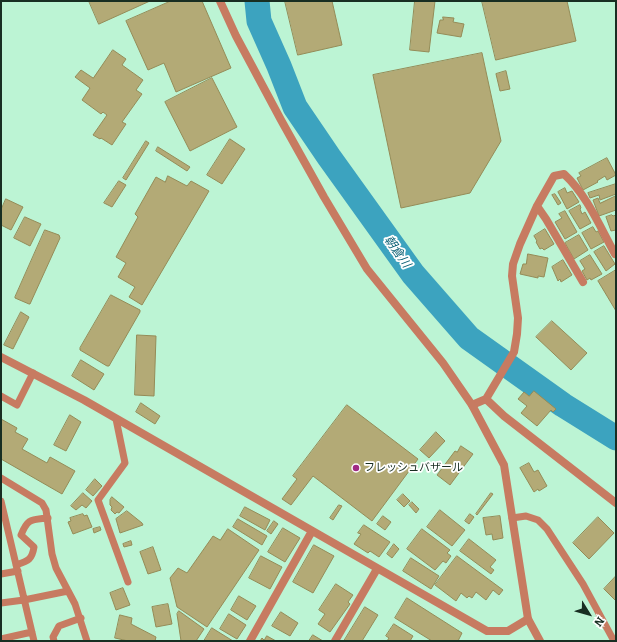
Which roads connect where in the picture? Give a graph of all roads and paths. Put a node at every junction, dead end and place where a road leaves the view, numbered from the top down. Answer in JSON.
{"nodes":[{"id":1,"x":220,"y":1,"type":"edge"},
{"id":2,"x":536,"y":206,"type":"junction"},
{"id":3,"x":615,"y":254,"type":"dead end"},
{"id":4,"x":583,"y":282,"type":"dead end"},
{"id":5,"x":1,"y":357,"type":"edge"},
{"id":6,"x":33,"y":373,"type":"junction"},
{"id":7,"x":1,"y":396,"type":"edge"},
{"id":8,"x":486,"y":399,"type":"junction"},
{"id":9,"x":472,"y":405,"type":"junction"},
{"id":10,"x":116,"y":418,"type":"junction"},
{"id":11,"x":1,"y":478,"type":"edge"},
{"id":12,"x":1,"y":501,"type":"edge"},
{"id":13,"x":616,"y":503,"type":"edge"},
{"id":14,"x":48,"y":518,"type":"junction"},
{"id":15,"x":512,"y":518,"type":"junction"},
{"id":16,"x":312,"y":531,"type":"junction"},
{"id":17,"x":17,"y":568,"type":"junction"},
{"id":18,"x":377,"y":569,"type":"junction"},
{"id":19,"x":1,"y":574,"type":"edge"},
{"id":20,"x":128,"y":582,"type":"dead end"},
{"id":21,"x":68,"y":591,"type":"junction"},
{"id":22,"x":24,"y":600,"type":"junction"},
{"id":23,"x":1,"y":604,"type":"edge"},
{"id":24,"x":81,"y":618,"type":"junction"},
{"id":25,"x":528,"y":619,"type":"junction"},
{"id":26,"x":32,"y":632,"type":"junction"},
{"id":27,"x":1,"y":639,"type":"edge"},
{"id":28,"x":34,"y":641,"type":"edge"},
{"id":29,"x":54,"y":641,"type":"edge"},
{"id":30,"x":87,"y":641,"type":"edge"},
{"id":31,"x":250,"y":641,"type":"edge"},
{"id":32,"x":335,"y":641,"type":"edge"},
{"id":33,"x":540,"y":641,"type":"edge"},
{"id":34,"x":614,"y":641,"type":"edge"}],
"edges":[{"from":1,"to":9,"type":"street"},
{"from":2,"to":3,"type":"street"},
{"from":2,"to":4,"type":"street"},
{"from":2,"to":8,"type":"street"},
{"from":5,"to":6,"type":"street"},
{"from":6,"to":7,"type":"lane"},
{"from":6,"to":10,"type":"street"},
{"from":8,"to":9,"type":"street"},
{"from":8,"to":13,"type":"street"},
{"from":9,"to":15,"type":"street"},
{"from":10,"to":16,"type":"street"},
{"from":10,"to":20,"type":"lane"},
{"from":11,"to":14,"type":"lane"},
{"from":12,"to":17,"type":"lane"},
{"from":14,"to":17,"type":"lane"},
{"from":14,"to":21,"type":"lane"},
{"from":15,"to":25,"type":"street"},
{"from":15,"to":34,"type":"lane"},
{"from":16,"to":18,"type":"street"},
{"from":16,"to":31,"type":"street"},
{"from":17,"to":19,"type":"lane"},
{"from":17,"to":22,"type":"lane"},
{"from":18,"to":25,"type":"street"},
{"from":18,"to":32,"type":"street"},
{"from":21,"to":22,"type":"lane"},
{"from":21,"to":24,"type":"lane"},
{"from":22,"to":23,"type":"lane"},
{"from":22,"to":26,"type":"lane"},
{"from":24,"to":29,"type":"lane"},
{"from":24,"to":30,"type":"lane"},
{"from":25,"to":33,"type":"street"},
{"from":26,"to":27,"type":"lane"},
{"from":26,"to":28,"type":"lane"}]}
